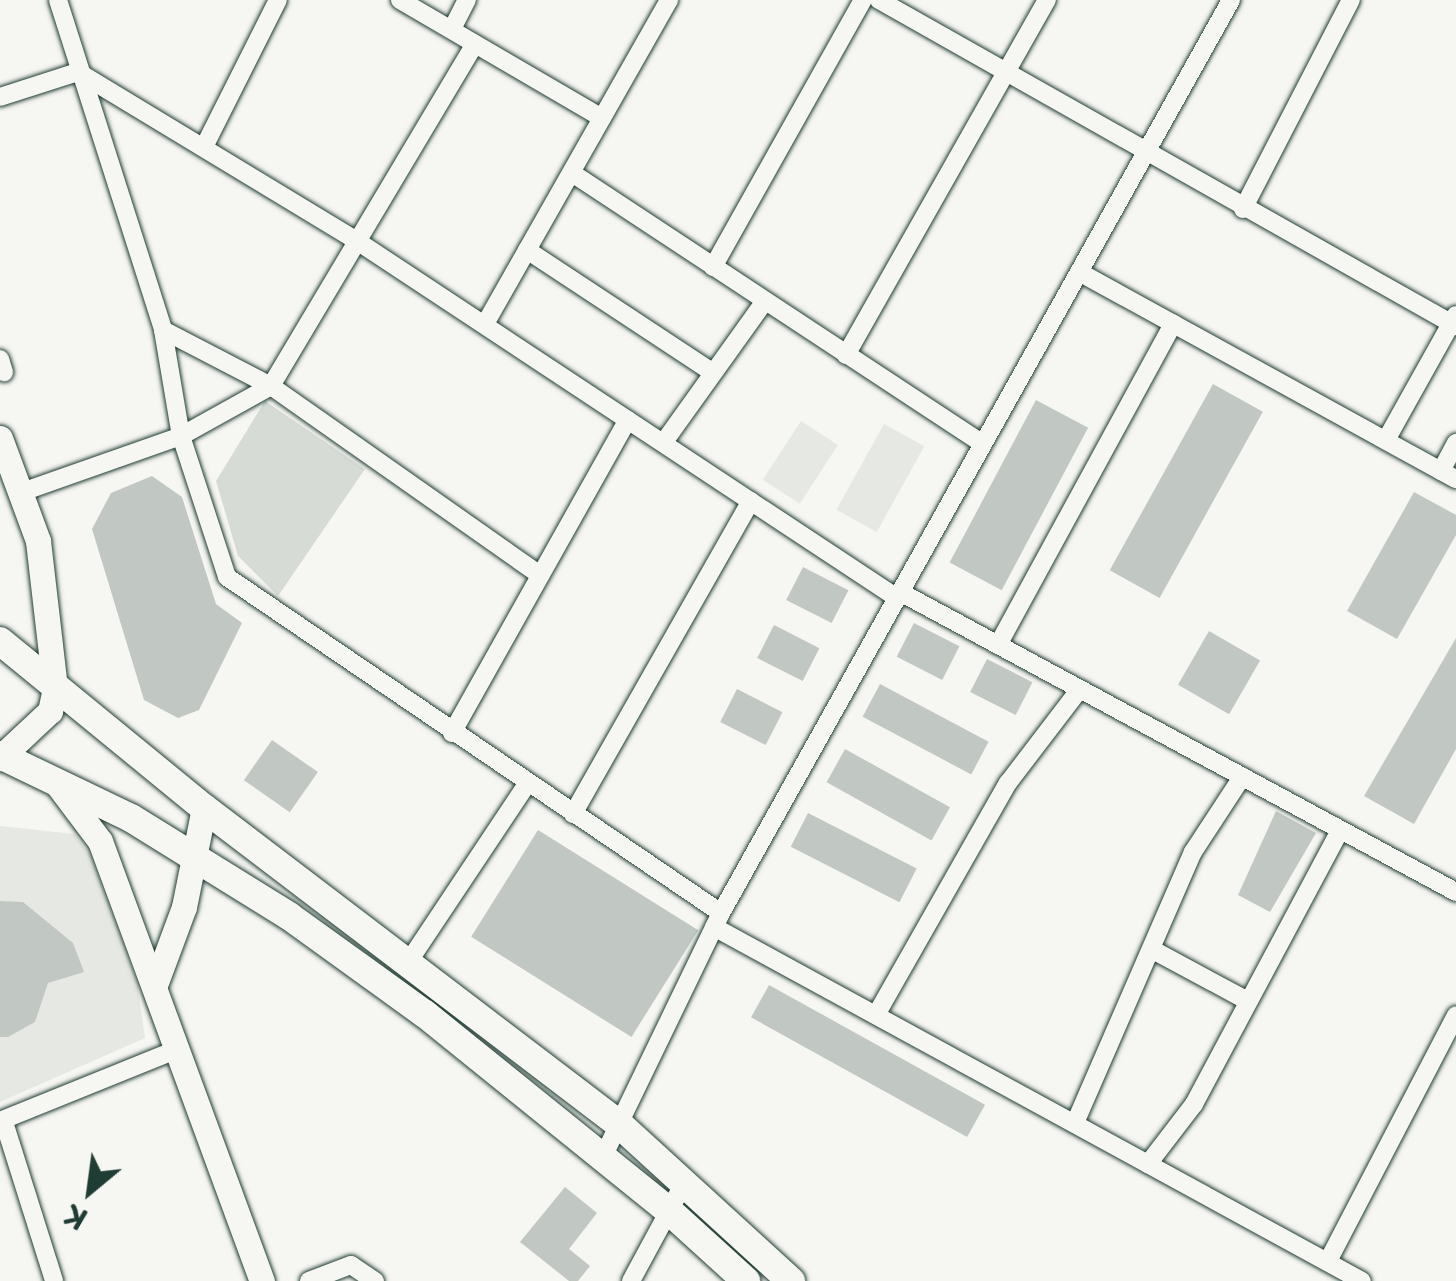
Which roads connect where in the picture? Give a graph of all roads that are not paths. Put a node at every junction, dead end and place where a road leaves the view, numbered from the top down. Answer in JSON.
{"nodes":[{"id":1,"x":58,"y":0,"type":"edge"},
{"id":2,"x":278,"y":0,"type":"edge"},
{"id":3,"x":400,"y":0,"type":"edge"},
{"id":4,"x":468,"y":0,"type":"edge"},
{"id":5,"x":670,"y":0,"type":"edge"},
{"id":6,"x":862,"y":0,"type":"edge"},
{"id":7,"x":879,"y":0,"type":"edge"},
{"id":8,"x":1047,"y":0,"type":"edge"},
{"id":9,"x":1231,"y":0,"type":"edge"},
{"id":10,"x":1351,"y":0,"type":"edge"},
{"id":11,"x":452,"y":29,"type":"junction"},
{"id":12,"x":476,"y":44,"type":"junction"},
{"id":13,"x":78,"y":72,"type":"junction"},
{"id":14,"x":1003,"y":75,"type":"junction"},
{"id":15,"x":0,"y":97,"type":"edge"},
{"id":16,"x":602,"y":118,"type":"junction"},
{"id":17,"x":204,"y":145,"type":"junction"},
{"id":18,"x":1144,"y":154,"type":"junction"},
{"id":19,"x":572,"y":173,"type":"junction"},
{"id":20,"x":1244,"y":209,"type":"junction"},
{"id":21,"x":357,"y":240,"type":"junction"},
{"id":22,"x":527,"y":250,"type":"junction"},
{"id":23,"x":713,"y":267,"type":"junction"},
{"id":24,"x":1079,"y":272,"type":"junction"},
{"id":25,"x":766,"y":301,"type":"junction"},
{"id":26,"x":1454,"y":321,"type":"edge"},
{"id":27,"x":485,"y":324,"type":"junction"},
{"id":28,"x":1173,"y":324,"type":"junction"},
{"id":29,"x":163,"y":330,"type":"junction"},
{"id":30,"x":846,"y":354,"type":"junction"},
{"id":31,"x":712,"y":372,"type":"junction"},
{"id":32,"x":271,"y":386,"type":"junction"},
{"id":33,"x":628,"y":420,"type":"junction"},
{"id":34,"x":181,"y":436,"type":"junction"},
{"id":35,"x":0,"y":438,"type":"edge"},
{"id":36,"x":1386,"y":440,"type":"junction"},
{"id":37,"x":664,"y":442,"type":"junction"},
{"id":38,"x":1456,"y":443,"type":"edge"},
{"id":39,"x":983,"y":444,"type":"junction"},
{"id":40,"x":1449,"y":475,"type":"edge"},
{"id":41,"x":22,"y":492,"type":"junction"},
{"id":42,"x":751,"y":501,"type":"junction"},
{"id":43,"x":540,"y":576,"type":"junction"},
{"id":44,"x":898,"y":595,"type":"junction"},
{"id":45,"x":0,"y":641,"type":"edge"},
{"id":46,"x":998,"y":645,"type":"junction"},
{"id":47,"x":56,"y":688,"type":"junction"},
{"id":48,"x":1080,"y":690,"type":"junction"},
{"id":49,"x":452,"y":733,"type":"junction"},
{"id":50,"x":1,"y":756,"type":"edge"},
{"id":51,"x":1242,"y":777,"type":"junction"},
{"id":52,"x":57,"y":784,"type":"junction"},
{"id":53,"x":527,"y":784,"type":"junction"},
{"id":54,"x":204,"y":808,"type":"junction"},
{"id":55,"x":573,"y":814,"type":"junction"},
{"id":56,"x":1340,"y":830,"type":"junction"},
{"id":57,"x":196,"y":857,"type":"junction"},
{"id":58,"x":1456,"y":892,"type":"edge"},
{"id":59,"x":718,"y":920,"type":"junction"},
{"id":60,"x":1153,"y":950,"type":"junction"},
{"id":61,"x":409,"y":962,"type":"junction"},
{"id":62,"x":155,"y":985,"type":"junction"},
{"id":63,"x":1246,"y":1000,"type":"junction"},
{"id":64,"x":876,"y":1015,"type":"junction"},
{"id":65,"x":1456,"y":1015,"type":"edge"},
{"id":66,"x":178,"y":1049,"type":"junction"},
{"id":67,"x":2,"y":1122,"type":"edge"},
{"id":68,"x":1075,"y":1123,"type":"junction"},
{"id":69,"x":619,"y":1124,"type":"junction"},
{"id":70,"x":604,"y":1157,"type":"junction"},
{"id":71,"x":1148,"y":1164,"type":"junction"},
{"id":72,"x":684,"y":1183,"type":"junction"},
{"id":73,"x":668,"y":1209,"type":"junction"},
{"id":74,"x":1328,"y":1261,"type":"junction"},
{"id":75,"x":54,"y":1281,"type":"edge"},
{"id":76,"x":262,"y":1281,"type":"edge"},
{"id":77,"x":309,"y":1281,"type":"edge"},
{"id":78,"x":375,"y":1281,"type":"edge"},
{"id":79,"x":631,"y":1281,"type":"edge"},
{"id":80,"x":746,"y":1281,"type":"edge"},
{"id":81,"x":791,"y":1281,"type":"edge"},
{"id":82,"x":1362,"y":1281,"type":"edge"}],
"edges":[{"from":1,"to":13,"type":"street"},
{"from":2,"to":17,"type":"street"},
{"from":3,"to":11,"type":"street"},
{"from":4,"to":11,"type":"street"},
{"from":5,"to":16,"type":"street"},
{"from":6,"to":23,"type":"street"},
{"from":7,"to":14,"type":"street"},
{"from":8,"to":14,"type":"street"},
{"from":9,"to":18,"type":"street"},
{"from":10,"to":20,"type":"street"},
{"from":11,"to":12,"type":"street"},
{"from":12,"to":16,"type":"street"},
{"from":12,"to":21,"type":"street"},
{"from":13,"to":15,"type":"street"},
{"from":13,"to":17,"type":"street"},
{"from":13,"to":29,"type":"street"},
{"from":14,"to":18,"type":"street"},
{"from":14,"to":30,"type":"street"},
{"from":16,"to":19,"type":"street"},
{"from":17,"to":21,"type":"street"},
{"from":18,"to":20,"type":"street"},
{"from":18,"to":24,"type":"street"},
{"from":19,"to":22,"type":"street"},
{"from":19,"to":23,"type":"street"},
{"from":20,"to":26,"type":"street"},
{"from":21,"to":27,"type":"street"},
{"from":21,"to":32,"type":"street"},
{"from":22,"to":27,"type":"street"},
{"from":22,"to":31,"type":"street"},
{"from":23,"to":25,"type":"street"},
{"from":24,"to":28,"type":"street"},
{"from":24,"to":39,"type":"street"},
{"from":25,"to":30,"type":"street"},
{"from":25,"to":31,"type":"street"},
{"from":26,"to":36,"type":"street"},
{"from":27,"to":33,"type":"street"},
{"from":28,"to":36,"type":"street"},
{"from":28,"to":46,"type":"street"},
{"from":29,"to":32,"type":"street"},
{"from":29,"to":34,"type":"street"},
{"from":30,"to":39,"type":"street"},
{"from":31,"to":37,"type":"street"},
{"from":32,"to":34,"type":"street"},
{"from":32,"to":43,"type":"street"},
{"from":33,"to":37,"type":"street"},
{"from":33,"to":43,"type":"street"},
{"from":34,"to":41,"type":"street"},
{"from":34,"to":49,"type":"street"},
{"from":35,"to":41,"type":"main road"},
{"from":36,"to":40,"type":"street"},
{"from":37,"to":42,"type":"street"},
{"from":38,"to":40,"type":"street"},
{"from":39,"to":44,"type":"street"},
{"from":41,"to":47,"type":"main road"},
{"from":42,"to":44,"type":"street"},
{"from":42,"to":55,"type":"street"},
{"from":43,"to":49,"type":"street"},
{"from":44,"to":46,"type":"street"},
{"from":44,"to":59,"type":"street"},
{"from":45,"to":47,"type":"main road"},
{"from":46,"to":48,"type":"street"},
{"from":47,"to":50,"type":"main road"},
{"from":47,"to":54,"type":"main road"},
{"from":48,"to":51,"type":"street"},
{"from":48,"to":64,"type":"street"},
{"from":49,"to":53,"type":"street"},
{"from":50,"to":52,"type":"main road"},
{"from":51,"to":56,"type":"street"},
{"from":51,"to":60,"type":"street"},
{"from":52,"to":57,"type":"main road"},
{"from":52,"to":62,"type":"main road"},
{"from":53,"to":55,"type":"street"},
{"from":53,"to":61,"type":"street"},
{"from":54,"to":57,"type":"main road"},
{"from":54,"to":61,"type":"main road"},
{"from":55,"to":59,"type":"street"},
{"from":56,"to":58,"type":"street"},
{"from":56,"to":63,"type":"street"},
{"from":57,"to":62,"type":"main road"},
{"from":57,"to":70,"type":"main road"},
{"from":59,"to":64,"type":"street"},
{"from":59,"to":69,"type":"street"},
{"from":60,"to":63,"type":"street"},
{"from":60,"to":68,"type":"street"},
{"from":61,"to":69,"type":"main road"},
{"from":62,"to":66,"type":"main road"},
{"from":63,"to":71,"type":"street"},
{"from":64,"to":68,"type":"street"},
{"from":65,"to":74,"type":"street"},
{"from":66,"to":67,"type":"street"},
{"from":66,"to":76,"type":"main road"},
{"from":67,"to":75,"type":"street"},
{"from":68,"to":71,"type":"street"},
{"from":69,"to":70,"type":"street"},
{"from":69,"to":72,"type":"main road"},
{"from":70,"to":73,"type":"main road"},
{"from":71,"to":74,"type":"street"},
{"from":72,"to":73,"type":"street"},
{"from":72,"to":81,"type":"main road"},
{"from":73,"to":79,"type":"street"},
{"from":73,"to":80,"type":"main road"},
{"from":74,"to":82,"type":"street"},
{"from":77,"to":78,"type":"street"}]}
